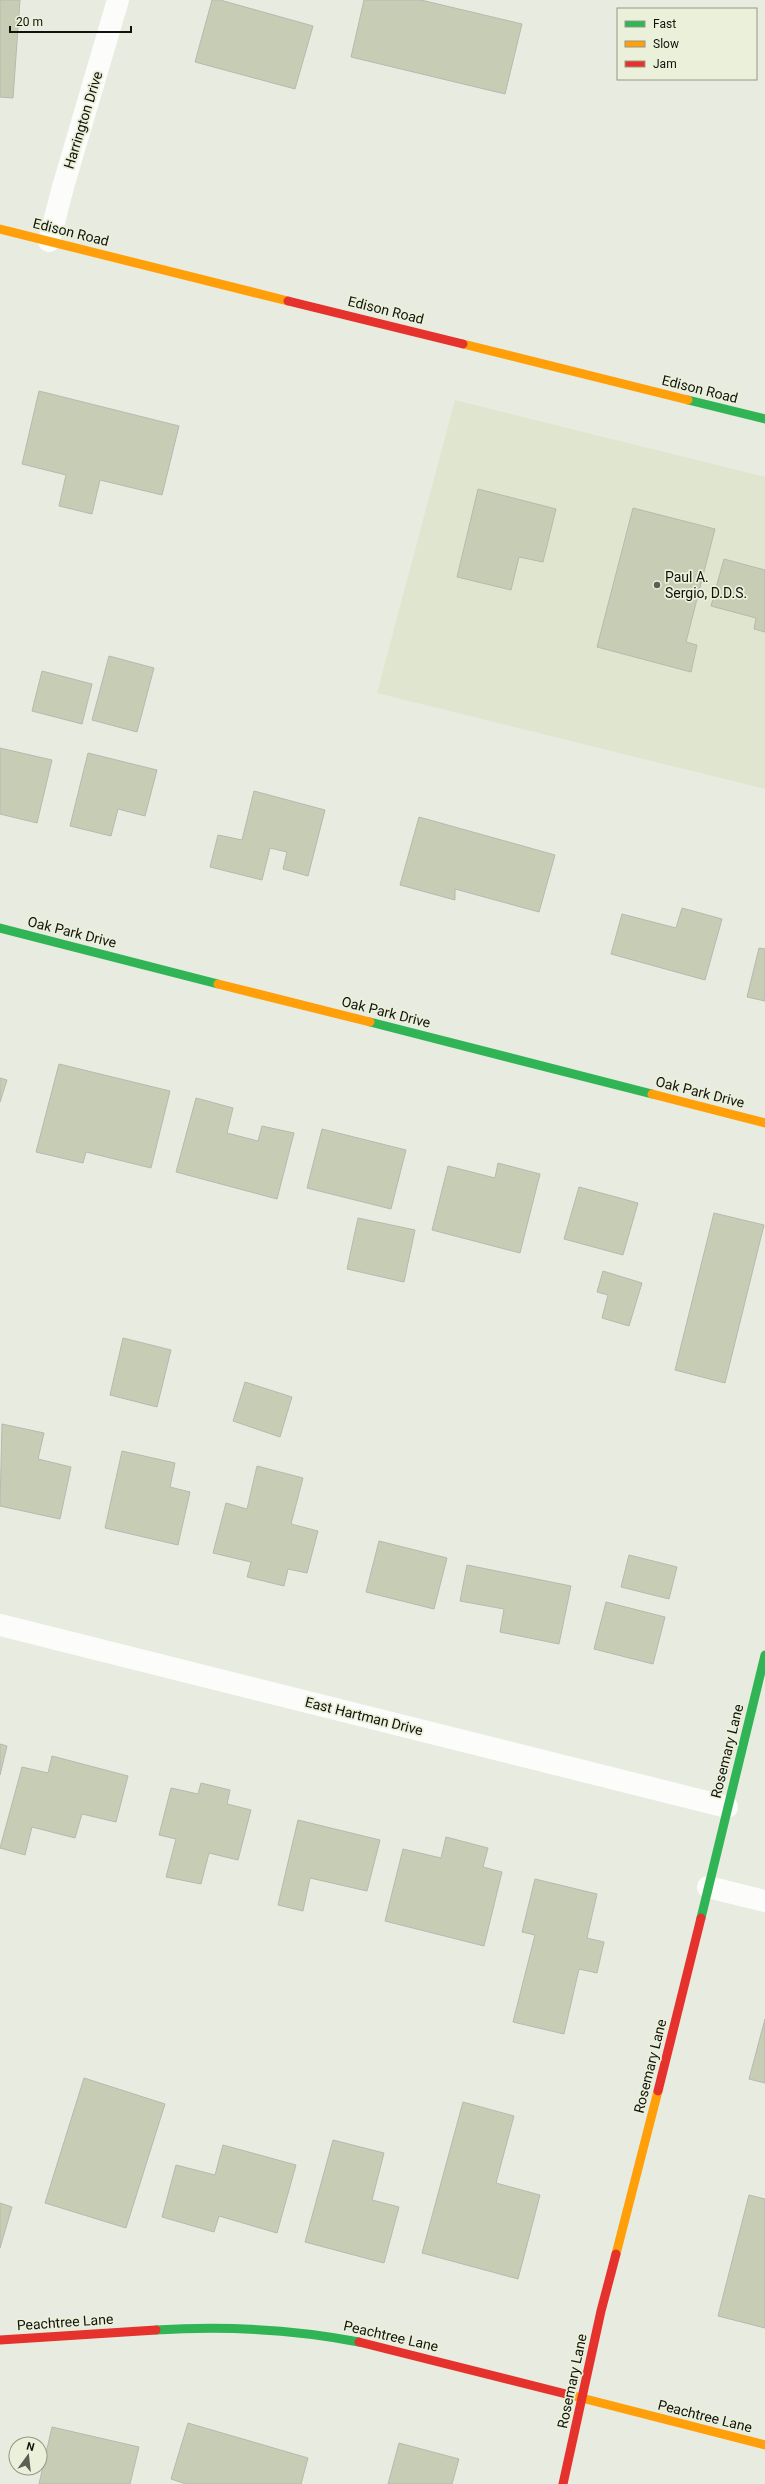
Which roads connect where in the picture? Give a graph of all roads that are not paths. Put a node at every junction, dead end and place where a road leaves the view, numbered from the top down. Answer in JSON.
{"nodes":[{"id":1,"x":118,"y":0,"type":"edge"},
{"id":2,"x":0,"y":229,"type":"edge"},
{"id":3,"x":49,"y":241,"type":"junction"},
{"id":4,"x":765,"y":419,"type":"edge"},
{"id":5,"x":0,"y":928,"type":"edge"},
{"id":6,"x":765,"y":1123,"type":"edge"},
{"id":7,"x":0,"y":1625,"type":"edge"},
{"id":8,"x":765,"y":1655,"type":"edge"},
{"id":9,"x":727,"y":1807,"type":"junction"},
{"id":10,"x":708,"y":1887,"type":"junction"},
{"id":11,"x":765,"y":1901,"type":"edge"},
{"id":12,"x":0,"y":2340,"type":"edge"},
{"id":13,"x":583,"y":2399,"type":"junction"},
{"id":14,"x":765,"y":2445,"type":"edge"},
{"id":15,"x":563,"y":2484,"type":"edge"}],
"edges":[{"from":1,"to":3,"type":"street","name":"Harrington Drive"},
{"from":2,"to":3,"type":"street","name":"Edison Road"},
{"from":3,"to":4,"type":"street","name":"Edison Road"},
{"from":5,"to":6,"type":"street","name":"Oak Park Drive"},
{"from":7,"to":9,"type":"street","name":"East Hartman Drive"},
{"from":8,"to":9,"type":"street","name":"Rosemary Lane"},
{"from":9,"to":10,"type":"street","name":"Rosemary Lane"},
{"from":10,"to":11,"type":"street"},
{"from":10,"to":13,"type":"street","name":"Rosemary Lane"},
{"from":12,"to":13,"type":"street","name":"Peachtree Lane"},
{"from":13,"to":14,"type":"street","name":"Peachtree Lane"},
{"from":13,"to":15,"type":"street","name":"Rosemary Lane"}]}
